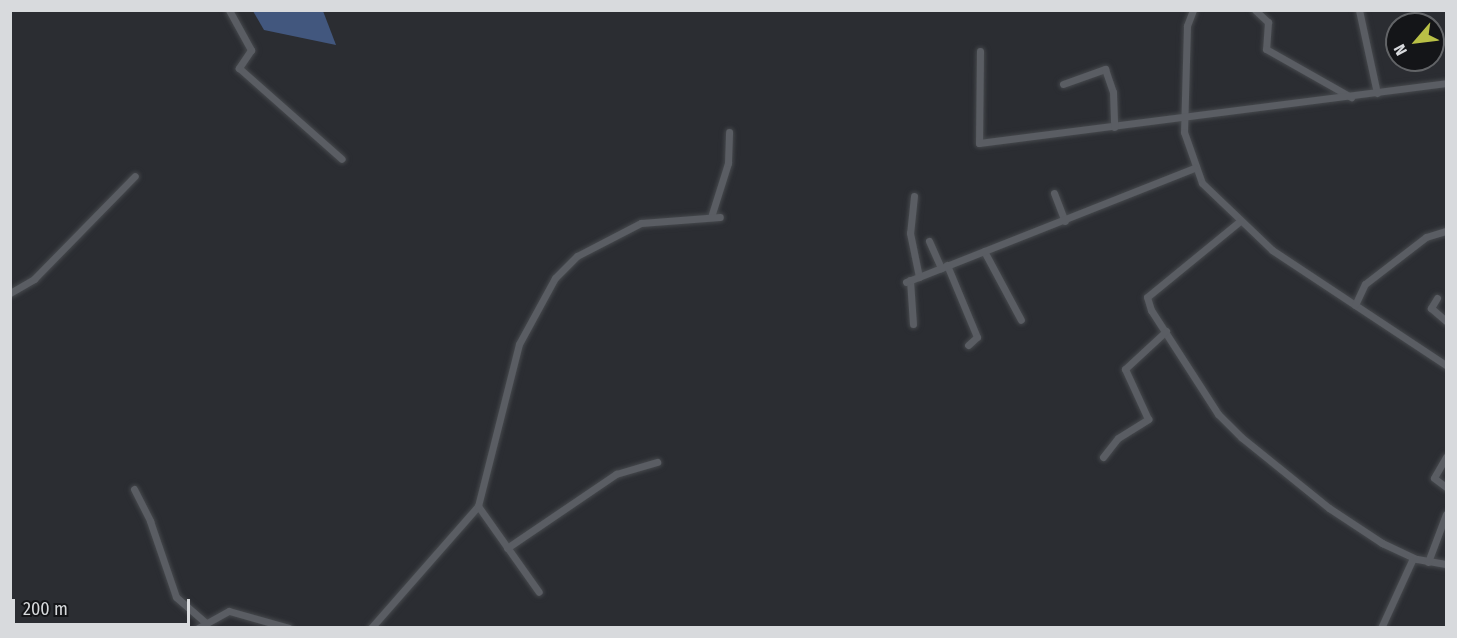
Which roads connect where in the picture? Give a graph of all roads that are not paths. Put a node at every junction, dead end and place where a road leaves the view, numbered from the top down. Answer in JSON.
{"nodes":[{"id":1,"x":229,"y":10,"type":"edge"},
{"id":2,"x":1193,"y":10,"type":"edge"},
{"id":3,"x":1255,"y":10,"type":"edge"},
{"id":4,"x":1359,"y":10,"type":"edge"},
{"id":5,"x":980,"y":51,"type":"dead end"},
{"id":6,"x":1446,"y":83,"type":"edge"},
{"id":7,"x":1063,"y":84,"type":"dead end"},
{"id":8,"x":1377,"y":93,"type":"junction"},
{"id":9,"x":1351,"y":97,"type":"junction"},
{"id":10,"x":1186,"y":115,"type":"junction"},
{"id":11,"x":1114,"y":127,"type":"junction"},
{"id":12,"x":729,"y":132,"type":"dead end"},
{"id":13,"x":342,"y":159,"type":"dead end"},
{"id":14,"x":1194,"y":168,"type":"junction"},
{"id":15,"x":135,"y":176,"type":"dead end"},
{"id":16,"x":1054,"y":194,"type":"dead end"},
{"id":17,"x":914,"y":196,"type":"dead end"},
{"id":18,"x":711,"y":217,"type":"junction"},
{"id":19,"x":720,"y":217,"type":"dead end"},
{"id":20,"x":1065,"y":221,"type":"junction"},
{"id":21,"x":1240,"y":221,"type":"junction"},
{"id":22,"x":1446,"y":231,"type":"edge"},
{"id":23,"x":929,"y":241,"type":"dead end"},
{"id":24,"x":984,"y":250,"type":"junction"},
{"id":25,"x":944,"y":266,"type":"junction"},
{"id":26,"x":919,"y":277,"type":"junction"},
{"id":27,"x":10,"y":293,"type":"edge"},
{"id":28,"x":1437,"y":298,"type":"dead end"},
{"id":29,"x":1355,"y":305,"type":"junction"},
{"id":30,"x":1022,"y":320,"type":"dead end"},
{"id":31,"x":1446,"y":321,"type":"edge"},
{"id":32,"x":913,"y":324,"type":"dead end"},
{"id":33,"x":1166,"y":331,"type":"junction"},
{"id":34,"x":968,"y":345,"type":"dead end"},
{"id":35,"x":1446,"y":365,"type":"edge"},
{"id":36,"x":1103,"y":457,"type":"dead end"},
{"id":37,"x":1446,"y":457,"type":"edge"},
{"id":38,"x":657,"y":462,"type":"dead end"},
{"id":39,"x":1446,"y":487,"type":"edge"},
{"id":40,"x":134,"y":489,"type":"dead end"},
{"id":41,"x":478,"y":506,"type":"junction"},
{"id":42,"x":1446,"y":514,"type":"edge"},
{"id":43,"x":507,"y":548,"type":"junction"},
{"id":44,"x":1413,"y":558,"type":"junction"},
{"id":45,"x":1428,"y":562,"type":"junction"},
{"id":46,"x":1446,"y":564,"type":"edge"},
{"id":47,"x":538,"y":592,"type":"dead end"},
{"id":48,"x":205,"y":622,"type":"junction"},
{"id":49,"x":198,"y":627,"type":"edge"},
{"id":50,"x":290,"y":627,"type":"edge"},
{"id":51,"x":371,"y":627,"type":"edge"},
{"id":52,"x":1381,"y":627,"type":"edge"}],
"edges":[{"from":1,"to":13,"type":"street"},
{"from":2,"to":10,"type":"street"},
{"from":3,"to":9,"type":"street"},
{"from":4,"to":8,"type":"street"},
{"from":5,"to":11,"type":"street"},
{"from":6,"to":8,"type":"street"},
{"from":7,"to":11,"type":"street"},
{"from":8,"to":9,"type":"street"},
{"from":9,"to":10,"type":"street"},
{"from":10,"to":11,"type":"street"},
{"from":10,"to":14,"type":"street"},
{"from":12,"to":18,"type":"street"},
{"from":14,"to":20,"type":"street"},
{"from":14,"to":21,"type":"street"},
{"from":15,"to":27,"type":"street"},
{"from":16,"to":20,"type":"street"},
{"from":17,"to":26,"type":"street"},
{"from":18,"to":19,"type":"street"},
{"from":18,"to":41,"type":"street"},
{"from":20,"to":24,"type":"street"},
{"from":21,"to":29,"type":"street"},
{"from":21,"to":33,"type":"street"},
{"from":22,"to":29,"type":"street"},
{"from":23,"to":25,"type":"street"},
{"from":24,"to":25,"type":"street"},
{"from":24,"to":30,"type":"street"},
{"from":25,"to":26,"type":"street"},
{"from":25,"to":34,"type":"street"},
{"from":26,"to":32,"type":"street"},
{"from":28,"to":31,"type":"street"},
{"from":29,"to":35,"type":"street"},
{"from":33,"to":36,"type":"street"},
{"from":33,"to":44,"type":"street"},
{"from":37,"to":39,"type":"street"},
{"from":38,"to":43,"type":"street"},
{"from":40,"to":48,"type":"street"},
{"from":41,"to":43,"type":"street"},
{"from":41,"to":51,"type":"street"},
{"from":42,"to":45,"type":"street"},
{"from":43,"to":47,"type":"street"},
{"from":44,"to":45,"type":"street"},
{"from":44,"to":52,"type":"street"},
{"from":45,"to":46,"type":"street"},
{"from":48,"to":49,"type":"street"},
{"from":48,"to":50,"type":"street"}]}
